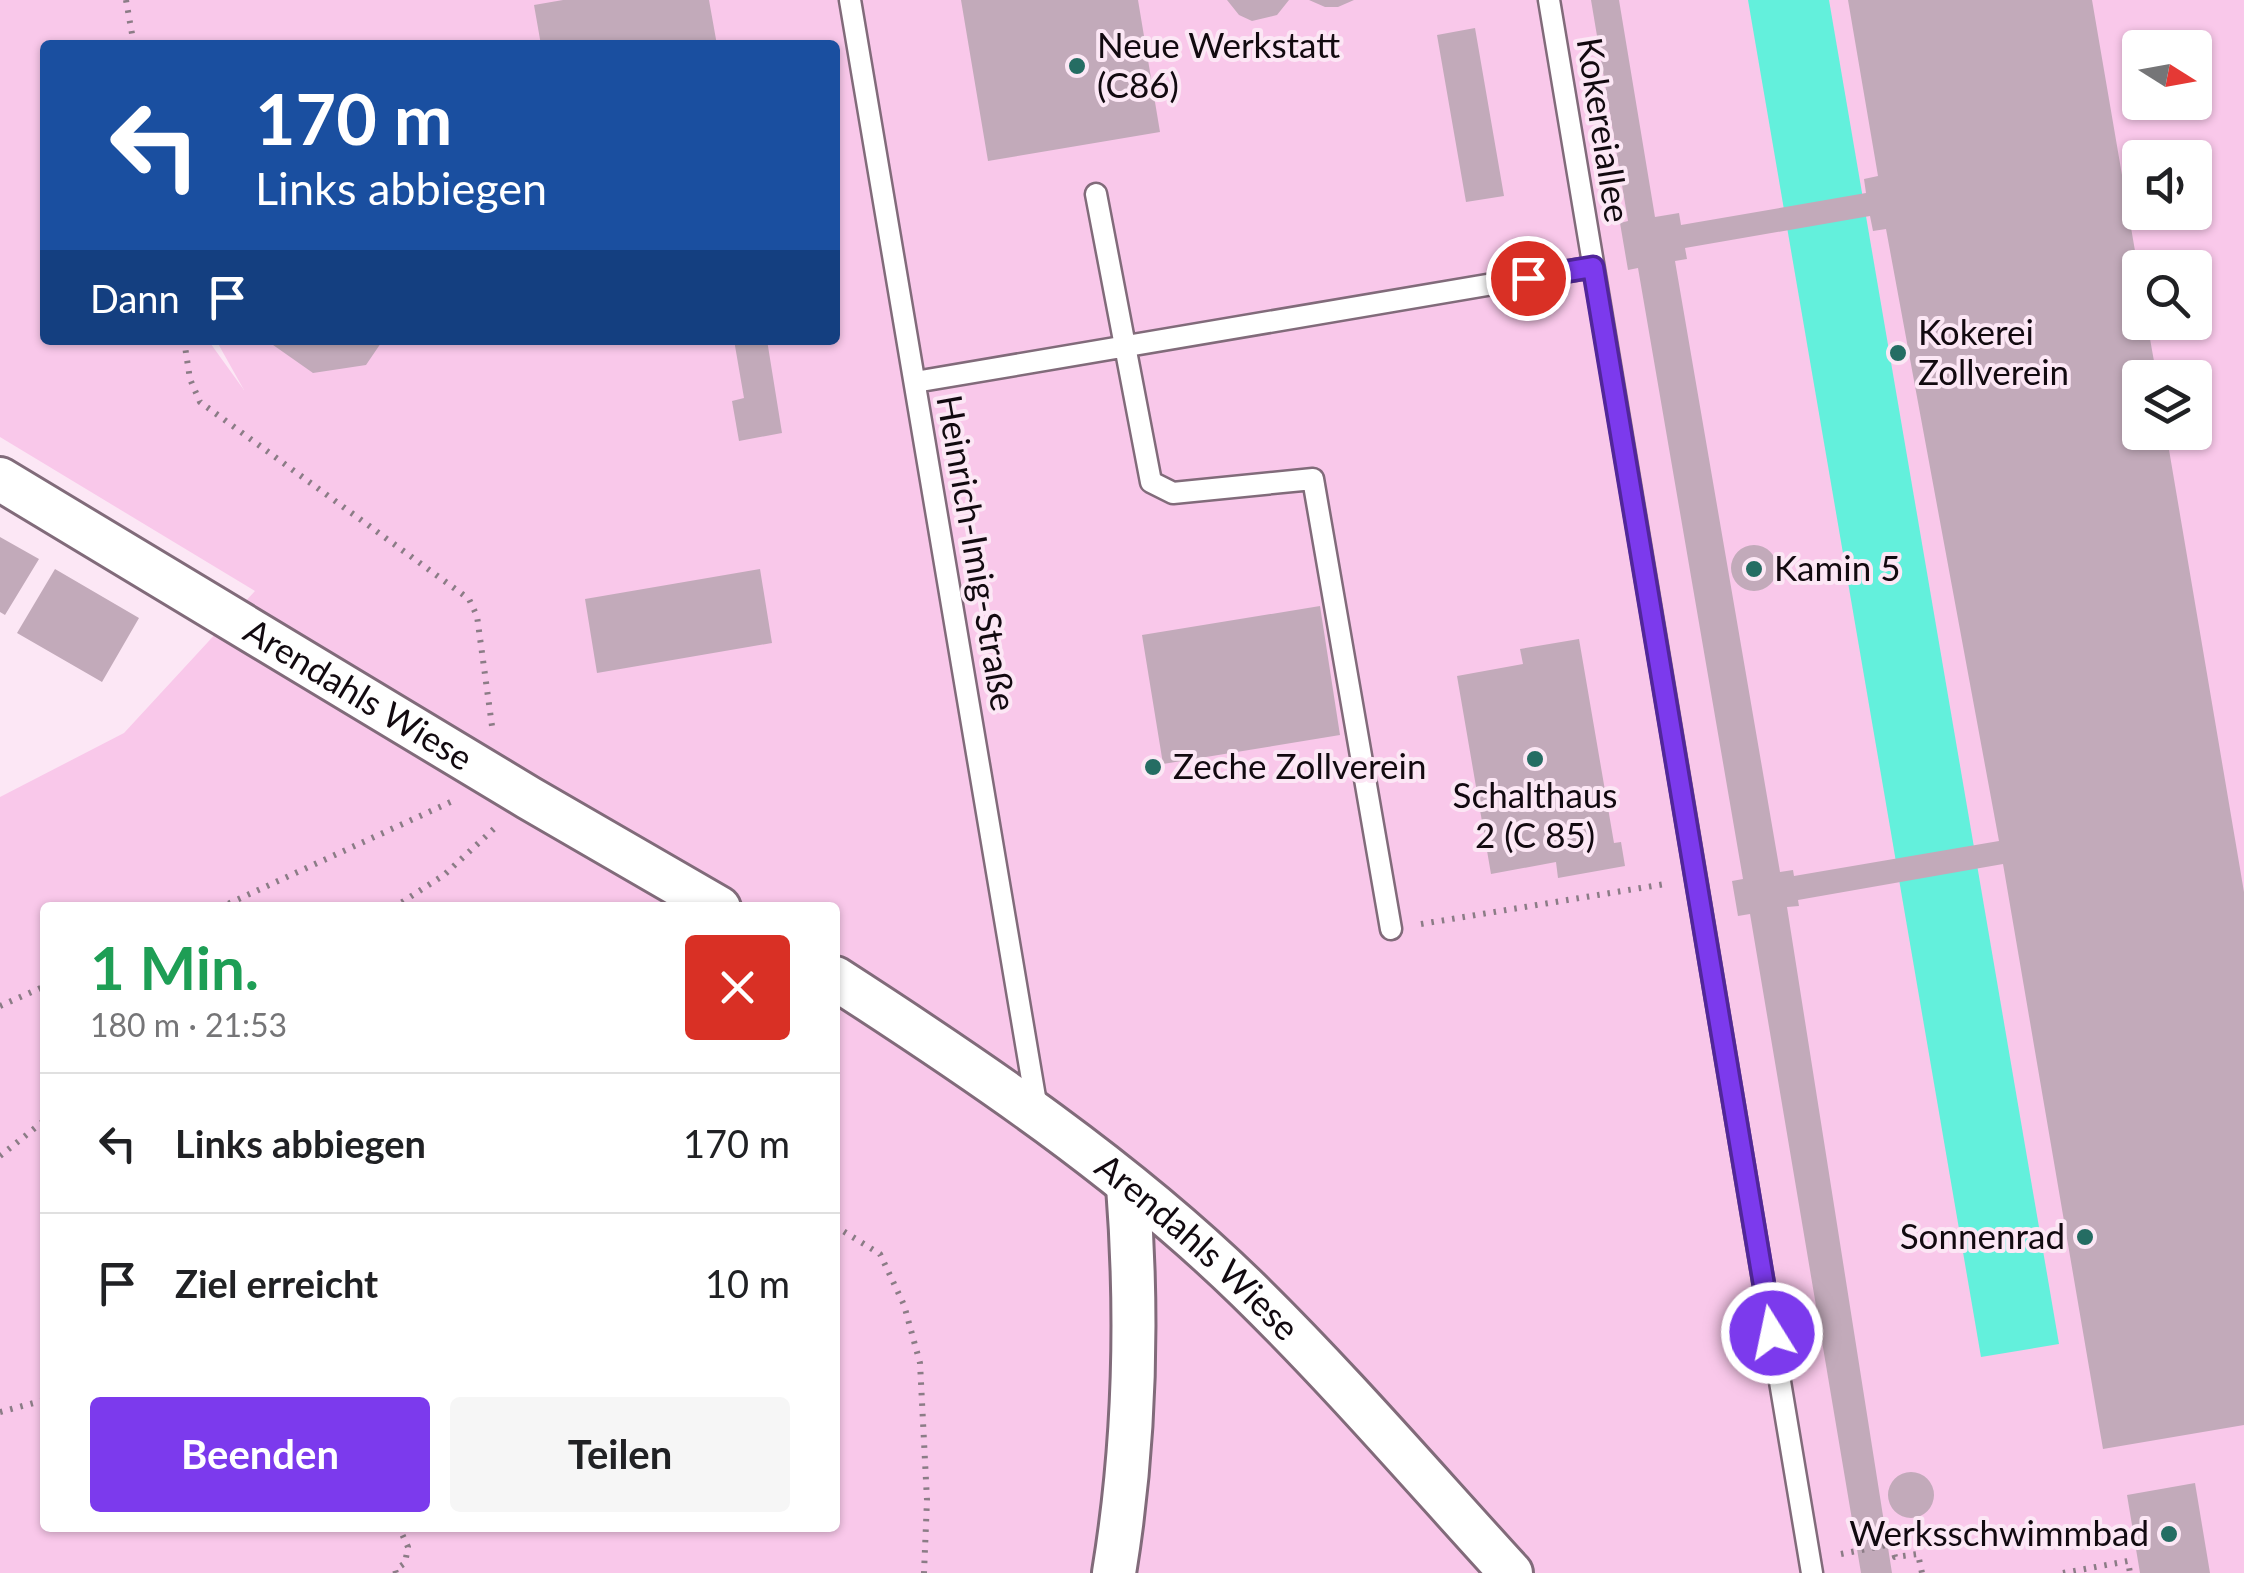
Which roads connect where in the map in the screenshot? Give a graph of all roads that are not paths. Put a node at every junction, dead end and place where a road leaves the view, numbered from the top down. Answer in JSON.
{"nodes":[{"id":1,"x":850,"y":0,"type":"edge"},
{"id":2,"x":1549,"y":0,"type":"edge"},
{"id":3,"x":1096,"y":194,"type":"dead end"},
{"id":4,"x":1593,"y":267,"type":"junction"},
{"id":5,"x":1124,"y":346,"type":"junction"},
{"id":6,"x":915,"y":382,"type":"junction"},
{"id":7,"x":0,"y":480,"type":"edge"},
{"id":8,"x":709,"y":902,"type":"edge"},
{"id":9,"x":1391,"y":929,"type":"road end"},
{"id":10,"x":840,"y":981,"type":"edge"},
{"id":11,"x":1038,"y":1116,"type":"junction"},
{"id":12,"x":1128,"y":1186,"type":"junction"},
{"id":13,"x":1811,"y":1566,"type":"edge"},
{"id":14,"x":1114,"y":1573,"type":"edge"},
{"id":15,"x":1511,"y":1573,"type":"edge"}],
"edges":[{"from":1,"to":6,"type":"lane","name":"Heinrich-Imig-Straße"},
{"from":2,"to":4,"type":"lane","name":"Kokereiallee"},
{"from":3,"to":5,"type":"lane"},
{"from":4,"to":5,"type":"lane"},
{"from":4,"to":13,"type":"lane","name":"Kokereiallee"},
{"from":5,"to":6,"type":"lane"},
{"from":5,"to":9,"type":"lane"},
{"from":6,"to":11,"type":"lane","name":"Heinrich-Imig-Straße"},
{"from":7,"to":8,"type":"street","name":"Arendahls Wiese"},
{"from":10,"to":11,"type":"street","name":"Arendahls Wiese"},
{"from":11,"to":12,"type":"street","name":"Arendahls Wiese"},
{"from":12,"to":14,"type":"street"},
{"from":12,"to":15,"type":"street","name":"Arendahls Wiese"}]}
